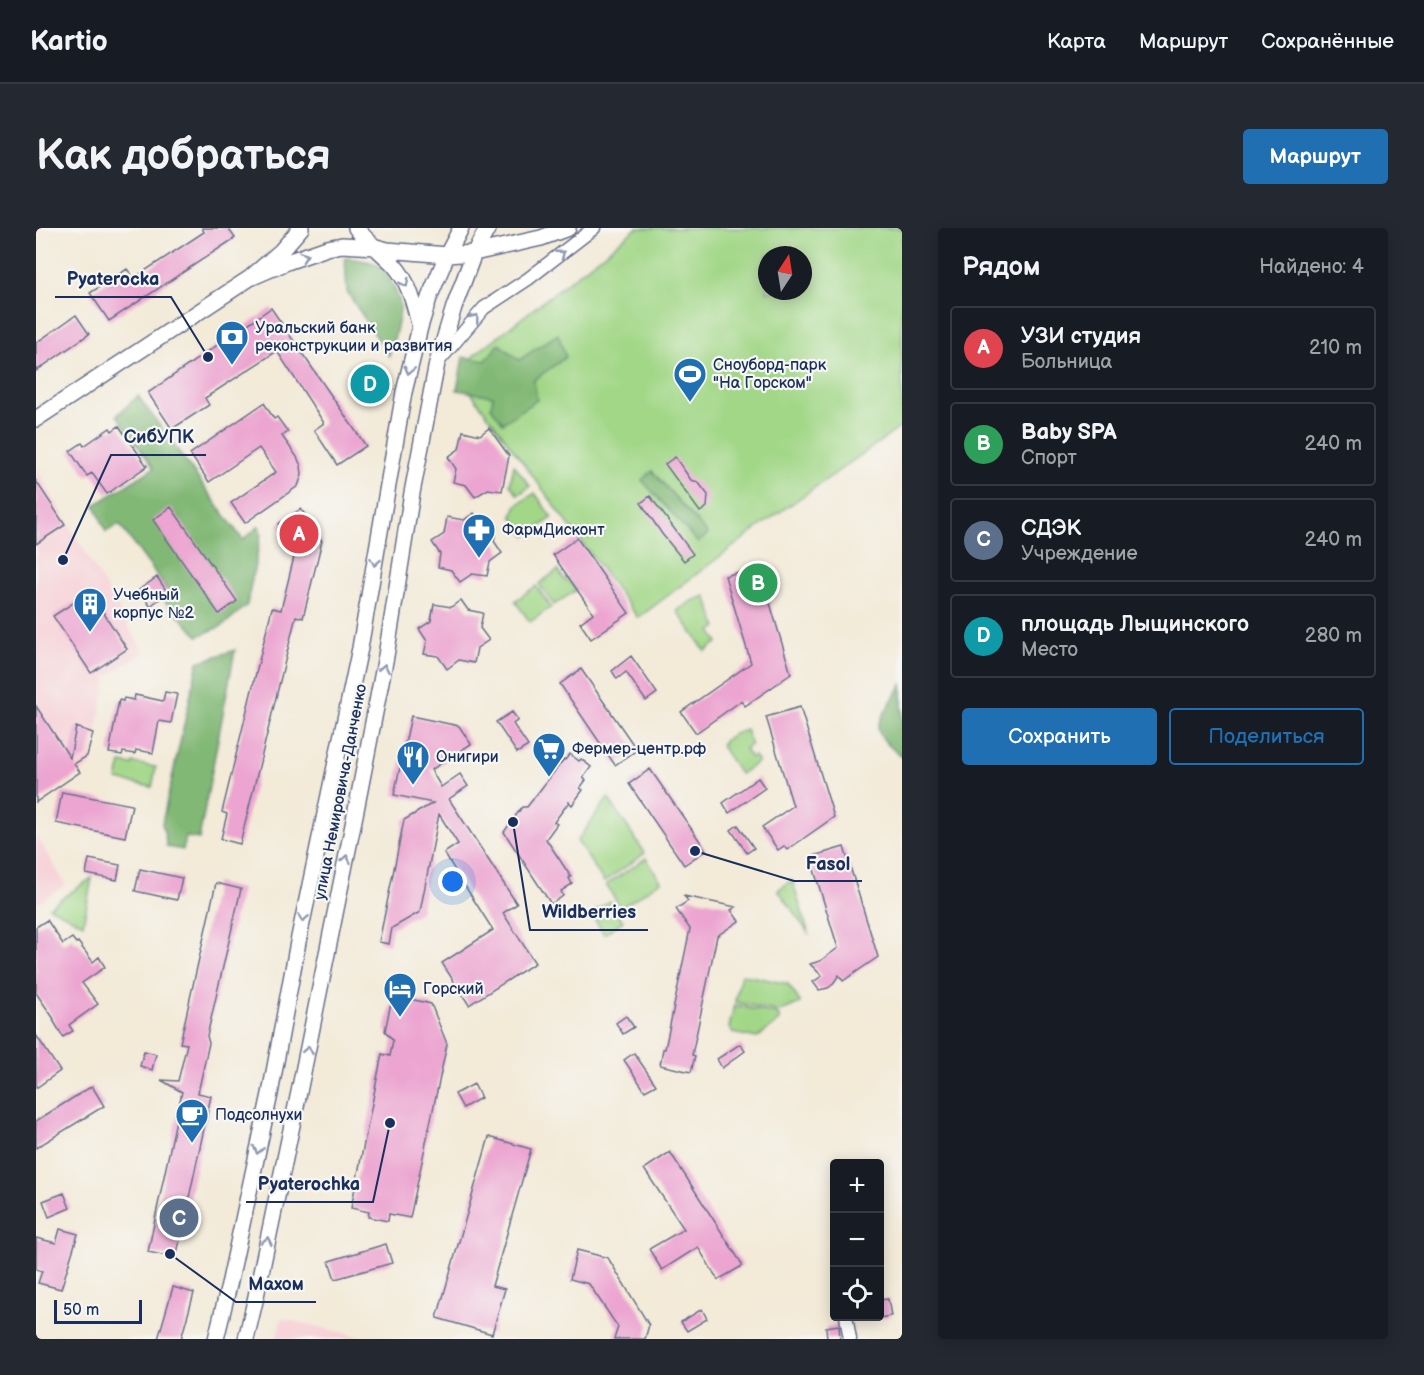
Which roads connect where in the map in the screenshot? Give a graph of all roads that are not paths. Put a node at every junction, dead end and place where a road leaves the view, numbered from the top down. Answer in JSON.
{"nodes":[{"id":1,"x":301,"y":228,"type":"edge"},
{"id":2,"x":356,"y":228,"type":"edge"},
{"id":3,"x":461,"y":228,"type":"edge"},
{"id":4,"x":488,"y":228,"type":"edge"},
{"id":5,"x":568,"y":228,"type":"edge"},
{"id":6,"x":594,"y":228,"type":"edge"},
{"id":7,"x":376,"y":247,"type":"junction"},
{"id":8,"x":474,"y":254,"type":"junction"},
{"id":9,"x":447,"y":255,"type":"junction"},
{"id":10,"x":250,"y":278,"type":"junction"},
{"id":11,"x":420,"y":327,"type":"junction"},
{"id":12,"x":437,"y":363,"type":"junction"},
{"id":13,"x":36,"y":419,"type":"edge"},
{"id":14,"x":847,"y":1321,"type":"edge"},
{"id":15,"x":216,"y":1339,"type":"edge"},
{"id":16,"x":246,"y":1339,"type":"edge"},
{"id":17,"x":850,"y":1339,"type":"edge"}],
"edges":[{"from":1,"to":10,"type":"main road"},
{"from":2,"to":7,"type":"main road"},
{"from":3,"to":9,"type":"main road","name":"улица Немировича-Данченко"},
{"from":4,"to":8,"type":"main road","name":"улица Немировича-Данченко"},
{"from":5,"to":8,"type":"main road"},
{"from":12,"to":6,"type":"street","one_way":true},
{"from":7,"to":9,"type":"main road"},
{"from":10,"to":7,"type":"main road","one_way":true},
{"from":7,"to":11,"type":"main road","one_way":true},
{"from":8,"to":9,"type":"main road"},
{"from":8,"to":12,"type":"main road","name":"улица Немировича-Данченко"},
{"from":9,"to":11,"type":"main road","name":"улица Немировича-Данченко"},
{"from":10,"to":13,"type":"main road"},
{"from":11,"to":15,"type":"main road","name":"улица Немировича-Данченко","one_way":true},
{"from":16,"to":12,"type":"main road","name":"улица Немировича-Данченко","one_way":true},
{"from":14,"to":17,"type":"street"}]}
